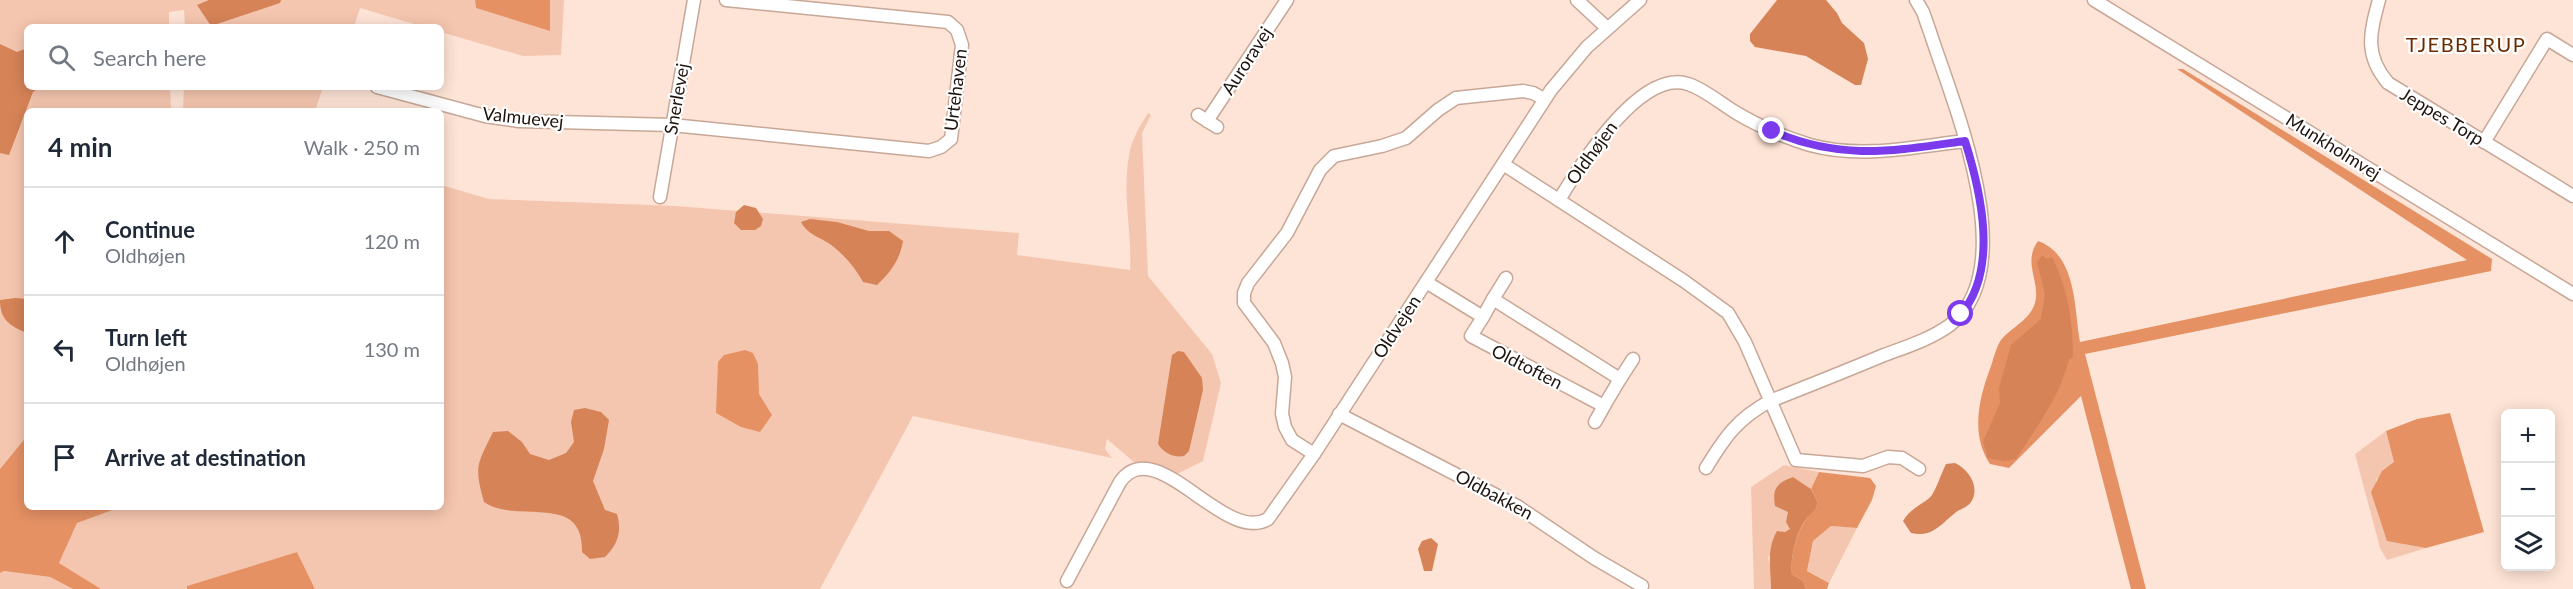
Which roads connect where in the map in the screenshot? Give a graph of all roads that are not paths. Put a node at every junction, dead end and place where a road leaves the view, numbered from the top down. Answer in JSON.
{"nodes":[{"id":1,"x":694,"y":0,"type":"edge"},
{"id":2,"x":726,"y":0,"type":"edge"},
{"id":3,"x":1287,"y":0,"type":"edge"},
{"id":4,"x":1577,"y":0,"type":"edge"},
{"id":5,"x":1640,"y":0,"type":"edge"},
{"id":6,"x":1916,"y":0,"type":"edge"},
{"id":7,"x":2094,"y":0,"type":"edge"},
{"id":8,"x":2379,"y":0,"type":"edge"},
{"id":9,"x":1607,"y":28,"type":"junction"},
{"id":10,"x":2573,"y":55,"type":"edge"},
{"id":11,"x":389,"y":90,"type":"edge"},
{"id":12,"x":1544,"y":99,"type":"junction"},
{"id":13,"x":1207,"y":121,"type":"dead end"},
{"id":14,"x":672,"y":125,"type":"junction"},
{"id":15,"x":1965,"y":141,"type":"junction"},
{"id":16,"x":2484,"y":142,"type":"junction"},
{"id":17,"x":1503,"y":164,"type":"junction"},
{"id":18,"x":2573,"y":196,"type":"edge"},
{"id":19,"x":660,"y":197,"type":"dead end"},
{"id":20,"x":1559,"y":200,"type":"junction"},
{"id":21,"x":1506,"y":278,"type":"dead end"},
{"id":22,"x":1426,"y":282,"type":"junction"},
{"id":23,"x":2573,"y":294,"type":"edge"},
{"id":24,"x":1493,"y":299,"type":"junction"},
{"id":25,"x":1483,"y":317,"type":"junction"},
{"id":26,"x":1634,"y":359,"type":"dead end"},
{"id":27,"x":1620,"y":379,"type":"junction"},
{"id":28,"x":1770,"y":401,"type":"junction"},
{"id":29,"x":1604,"y":406,"type":"junction"},
{"id":30,"x":1339,"y":414,"type":"junction"},
{"id":31,"x":1595,"y":422,"type":"dead end"},
{"id":32,"x":1314,"y":454,"type":"junction"},
{"id":33,"x":1706,"y":468,"type":"dead end"},
{"id":34,"x":1919,"y":469,"type":"dead end"},
{"id":35,"x":1648,"y":574,"type":"dead end"},
{"id":36,"x":1064,"y":586,"type":"edge"},
{"id":37,"x":1641,"y":588,"type":"edge"}],
"edges":[{"from":1,"to":14,"type":"street","name":"Snerlevej"},
{"from":2,"to":14,"type":"street","name":"Urtehaven"},
{"from":3,"to":13,"type":"street","name":"Auroravej"},
{"from":4,"to":9,"type":"street"},
{"from":5,"to":9,"type":"street","name":"Oldvejen"},
{"from":6,"to":15,"type":"street"},
{"from":7,"to":23,"type":"street","name":"Munkholmvej"},
{"from":8,"to":16,"type":"street","name":"Jeppes Torp"},
{"from":9,"to":12,"type":"street","name":"Oldvejen"},
{"from":10,"to":16,"type":"street"},
{"from":11,"to":14,"type":"street","name":"Valmuevej"},
{"from":12,"to":17,"type":"street","name":"Oldvejen"},
{"from":12,"to":32,"type":"street"},
{"from":14,"to":19,"type":"street","name":"Snerlevej"},
{"from":15,"to":20,"type":"street","name":"Oldhøjen"},
{"from":15,"to":28,"type":"street"},
{"from":16,"to":18,"type":"street","name":"Jeppes Torp"},
{"from":17,"to":20,"type":"street","name":"Oldhøjen"},
{"from":17,"to":22,"type":"street","name":"Oldvejen"},
{"from":20,"to":28,"type":"street","name":"Oldhøjen"},
{"from":21,"to":24,"type":"street"},
{"from":22,"to":25,"type":"street"},
{"from":22,"to":30,"type":"street","name":"Oldvejen"},
{"from":24,"to":25,"type":"street","name":"Oldtoften"},
{"from":24,"to":27,"type":"street","name":"Oldtoften"},
{"from":25,"to":29,"type":"street","name":"Oldtoften"},
{"from":26,"to":27,"type":"street"},
{"from":27,"to":29,"type":"street"},
{"from":28,"to":33,"type":"street"},
{"from":28,"to":34,"type":"street","name":"Oldhøjen"},
{"from":29,"to":31,"type":"street"},
{"from":30,"to":32,"type":"street","name":"Oldvejen"},
{"from":30,"to":37,"type":"street","name":"Oldbakken"},
{"from":32,"to":36,"type":"street","name":"Oldvejen"},
{"from":35,"to":37,"type":"street","name":"Oldbakken"}]}
